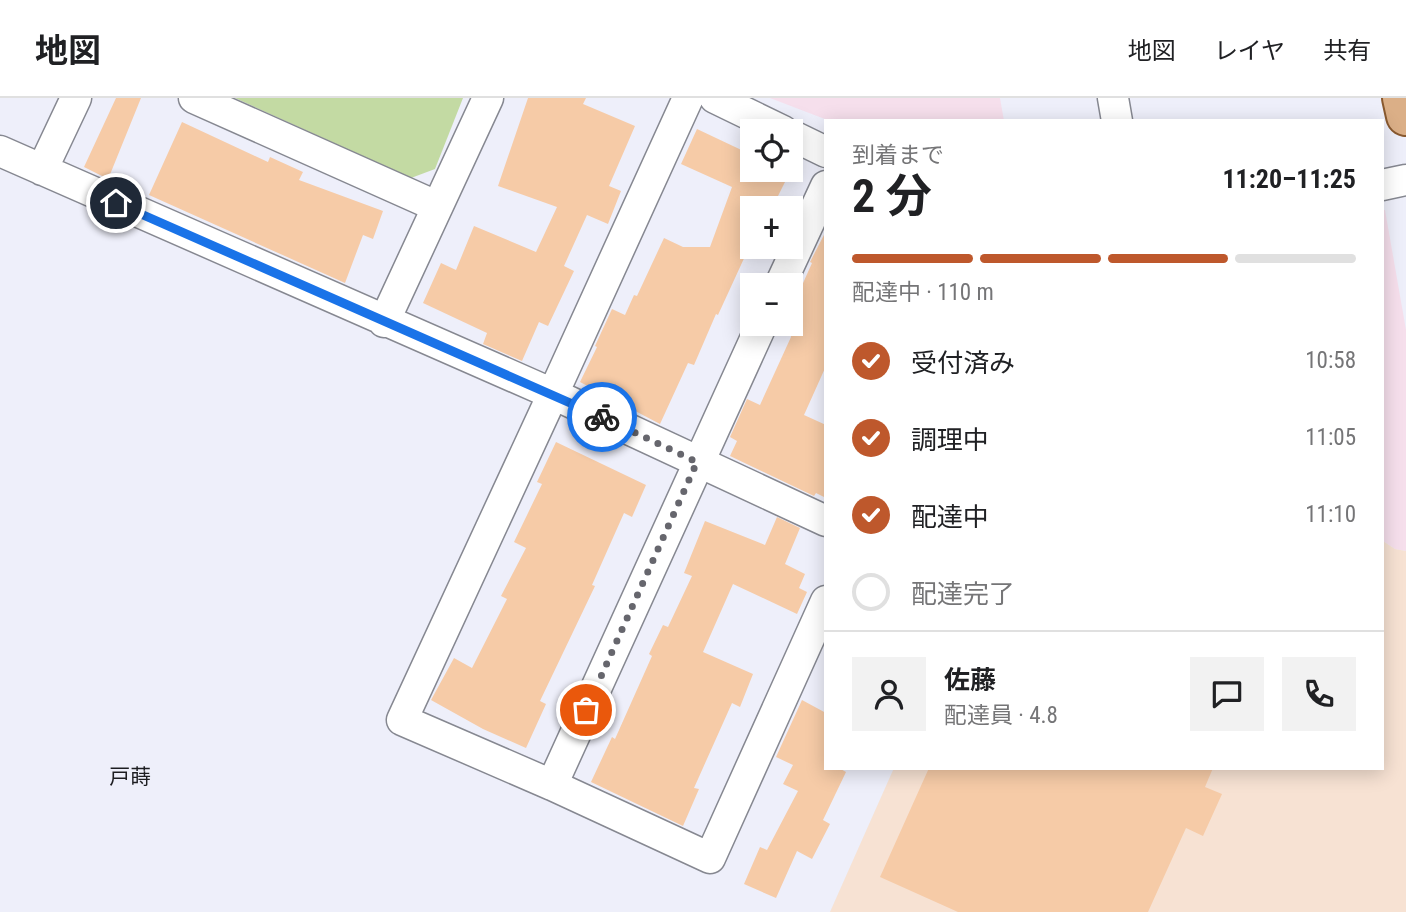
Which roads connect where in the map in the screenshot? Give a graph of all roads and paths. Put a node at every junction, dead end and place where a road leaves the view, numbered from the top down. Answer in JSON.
{"nodes":[{"id":1,"x":76,"y":98,"type":"edge"},
{"id":2,"x":194,"y":98,"type":"edge"},
{"id":3,"x":488,"y":98,"type":"edge"},
{"id":4,"x":688,"y":98,"type":"edge"},
{"id":5,"x":715,"y":98,"type":"edge"},
{"id":6,"x":1113,"y":98,"type":"edge"},
{"id":7,"x":1402,"y":98,"type":"edge"},
{"id":8,"x":1406,"y":116,"type":"edge"},
{"id":9,"x":758,"y":119,"type":"edge"},
{"id":10,"x":1117,"y":119,"type":"edge"},
{"id":11,"x":803,"y":141,"type":"edge"},
{"id":12,"x":824,"y":151,"type":"edge"},
{"id":13,"x":3,"y":160,"type":"edge"},
{"id":14,"x":42,"y":170,"type":"junction"},
{"id":15,"x":1406,"y":180,"type":"edge"},
{"id":16,"x":1384,"y":185,"type":"edge"},
{"id":17,"x":824,"y":190,"type":"edge"},
{"id":18,"x":436,"y":206,"type":"junction"},
{"id":19,"x":786,"y":273,"type":"edge"},
{"id":20,"x":384,"y":321,"type":"junction"},
{"id":21,"x":756,"y":336,"type":"edge"},
{"id":22,"x":553,"y":394,"type":"junction"},
{"id":23,"x":697,"y":462,"type":"junction"},
{"id":24,"x":824,"y":520,"type":"edge"},
{"id":25,"x":824,"y":605,"type":"edge"},
{"id":26,"x":552,"y":785,"type":"junction"}],
"edges":[{"from":1,"to":14,"type":"street"},
{"from":2,"to":18,"type":"street"},
{"from":3,"to":18,"type":"street"},
{"from":4,"to":22,"type":"street"},
{"from":5,"to":9,"type":"street"},
{"from":6,"to":10,"type":"street"},
{"from":7,"to":8,"type":"main road"},
{"from":11,"to":12,"type":"street"},
{"from":13,"to":14,"type":"street"},
{"from":14,"to":20,"type":"street"},
{"from":15,"to":16,"type":"street"},
{"from":17,"to":19,"type":"street"},
{"from":18,"to":20,"type":"street"},
{"from":20,"to":22,"type":"street"},
{"from":21,"to":23,"type":"street"},
{"from":22,"to":23,"type":"street"},
{"from":22,"to":26,"type":"street"},
{"from":23,"to":24,"type":"street"},
{"from":23,"to":26,"type":"street"},
{"from":25,"to":26,"type":"street"}]}
